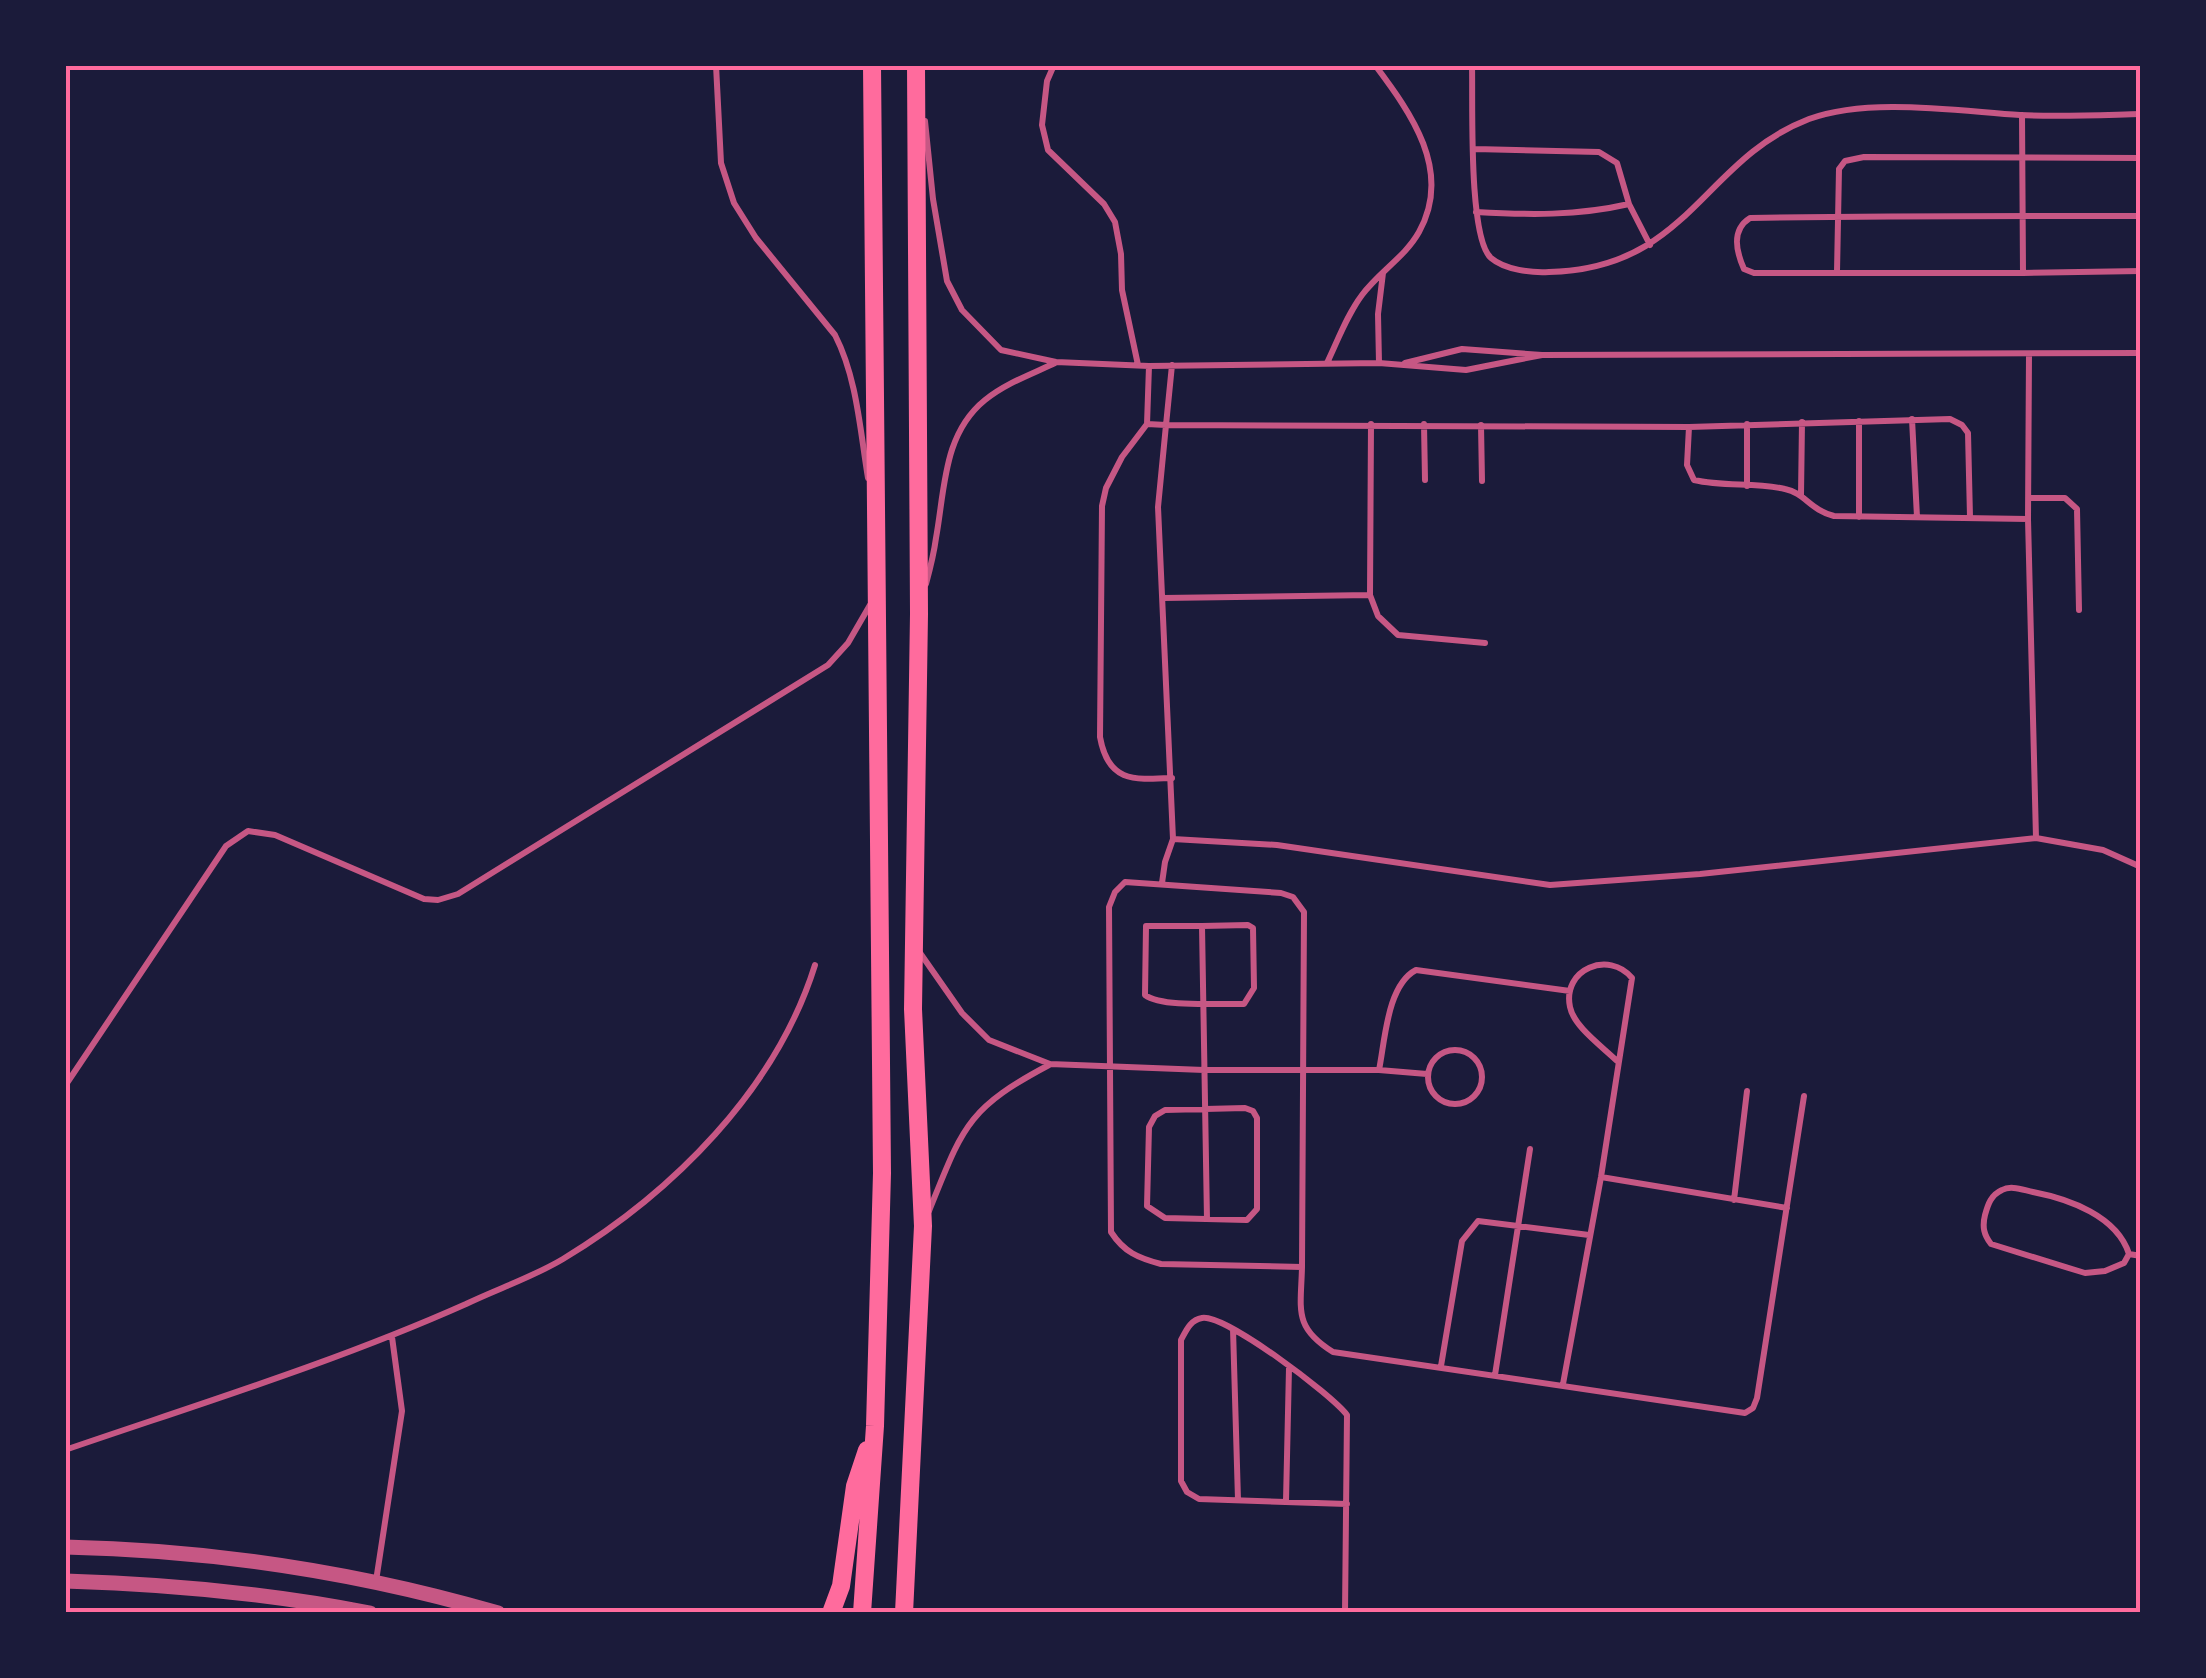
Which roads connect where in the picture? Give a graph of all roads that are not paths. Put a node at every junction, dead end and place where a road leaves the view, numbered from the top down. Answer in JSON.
{"nodes":[{"id":1,"x":716,"y":65,"type":"edge"},
{"id":2,"x":872,"y":65,"type":"edge"},
{"id":3,"x":917,"y":65,"type":"edge"},
{"id":4,"x":1054,"y":65,"type":"edge"},
{"id":5,"x":1375,"y":65,"type":"edge"},
{"id":6,"x":1472,"y":65,"type":"edge"},
{"id":7,"x":2141,"y":114,"type":"edge"},
{"id":8,"x":2022,"y":115,"type":"junction"},
{"id":9,"x":1474,"y":149,"type":"junction"},
{"id":10,"x":2141,"y":158,"type":"edge"},
{"id":11,"x":2022,"y":160,"type":"junction"},
{"id":12,"x":1629,"y":204,"type":"junction"},
{"id":13,"x":1476,"y":212,"type":"junction"},
{"id":14,"x":2022,"y":216,"type":"junction"},
{"id":15,"x":2141,"y":216,"type":"edge"},
{"id":16,"x":1838,"y":217,"type":"junction"},
{"id":17,"x":1650,"y":245,"type":"junction"},
{"id":18,"x":1383,"y":271,"type":"junction"},
{"id":19,"x":1837,"y":272,"type":"junction"},
{"id":20,"x":2141,"y":272,"type":"edge"},
{"id":21,"x":2023,"y":273,"type":"junction"},
{"id":22,"x":2141,"y":353,"type":"edge"},
{"id":23,"x":2029,"y":354,"type":"junction"},
{"id":24,"x":1542,"y":356,"type":"junction"},
{"id":25,"x":1056,"y":362,"type":"junction"},
{"id":26,"x":1328,"y":363,"type":"junction"},
{"id":27,"x":1379,"y":363,"type":"junction"},
{"id":28,"x":1172,"y":365,"type":"junction"},
{"id":29,"x":1399,"y":365,"type":"junction"},
{"id":30,"x":1138,"y":366,"type":"junction"},
{"id":31,"x":1149,"y":366,"type":"junction"},
{"id":32,"x":1912,"y":419,"type":"junction"},
{"id":33,"x":1860,"y":420,"type":"junction"},
{"id":34,"x":1802,"y":422,"type":"junction"},
{"id":35,"x":1147,"y":424,"type":"junction"},
{"id":36,"x":1372,"y":424,"type":"junction"},
{"id":37,"x":1424,"y":424,"type":"junction"},
{"id":38,"x":1747,"y":424,"type":"junction"},
{"id":39,"x":1166,"y":425,"type":"junction"},
{"id":40,"x":1480,"y":425,"type":"junction"},
{"id":41,"x":1689,"y":427,"type":"junction"},
{"id":42,"x":1425,"y":480,"type":"dead end"},
{"id":43,"x":1482,"y":481,"type":"dead end"},
{"id":44,"x":1748,"y":486,"type":"junction"},
{"id":45,"x":1801,"y":496,"type":"junction"},
{"id":46,"x":2028,"y":498,"type":"junction"},
{"id":47,"x":1859,"y":517,"type":"junction"},
{"id":48,"x":1916,"y":517,"type":"junction"},
{"id":49,"x":1970,"y":517,"type":"junction"},
{"id":50,"x":2028,"y":519,"type":"junction"},
{"id":51,"x":876,"y":532,"type":"junction"},
{"id":52,"x":877,"y":594,"type":"junction"},
{"id":53,"x":1370,"y":595,"type":"junction"},
{"id":54,"x":1163,"y":598,"type":"junction"},
{"id":55,"x":2080,"y":610,"type":"dead end"},
{"id":56,"x":919,"y":614,"type":"junction"},
{"id":57,"x":1485,"y":643,"type":"dead end"},
{"id":58,"x":1172,"y":778,"type":"junction"},
{"id":59,"x":2036,"y":838,"type":"junction"},
{"id":60,"x":1173,"y":839,"type":"junction"},
{"id":61,"x":2141,"y":867,"type":"edge"},
{"id":62,"x":1162,"y":883,"type":"junction"},
{"id":63,"x":1202,"y":926,"type":"junction"},
{"id":64,"x":914,"y":943,"type":"junction"},
{"id":65,"x":815,"y":965,"type":"dead end"},
{"id":66,"x":1570,"y":990,"type":"junction"},
{"id":67,"x":1201,"y":1002,"type":"junction"},
{"id":68,"x":1617,"y":1061,"type":"junction"},
{"id":69,"x":1050,"y":1064,"type":"junction"},
{"id":70,"x":1112,"y":1064,"type":"junction"},
{"id":71,"x":1204,"y":1070,"type":"junction"},
{"id":72,"x":1378,"y":1070,"type":"junction"},
{"id":73,"x":1302,"y":1071,"type":"junction"},
{"id":74,"x":1428,"y":1074,"type":"junction"},
{"id":75,"x":65,"y":1086,"type":"edge"},
{"id":76,"x":1747,"y":1091,"type":"dead end"},
{"id":77,"x":1804,"y":1096,"type":"dead end"},
{"id":78,"x":1204,"y":1109,"type":"junction"},
{"id":79,"x":1530,"y":1149,"type":"dead end"},
{"id":80,"x":1600,"y":1177,"type":"junction"},
{"id":81,"x":1734,"y":1200,"type":"junction"},
{"id":82,"x":1787,"y":1208,"type":"junction"},
{"id":83,"x":1207,"y":1219,"type":"junction"},
{"id":84,"x":1518,"y":1224,"type":"junction"},
{"id":85,"x":923,"y":1226,"type":"junction"},
{"id":86,"x":1589,"y":1235,"type":"junction"},
{"id":87,"x":2129,"y":1254,"type":"junction"},
{"id":88,"x":2141,"y":1256,"type":"edge"},
{"id":89,"x":1302,"y":1267,"type":"junction"},
{"id":90,"x":1233,"y":1328,"type":"junction"},
{"id":91,"x":392,"y":1336,"type":"junction"},
{"id":92,"x":1441,"y":1366,"type":"junction"},
{"id":93,"x":1289,"y":1367,"type":"junction"},
{"id":94,"x":1495,"y":1376,"type":"junction"},
{"id":95,"x":1562,"y":1384,"type":"junction"},
{"id":96,"x":875,"y":1426,"type":"junction"},
{"id":97,"x":65,"y":1450,"type":"edge"},
{"id":98,"x":1238,"y":1500,"type":"junction"},
{"id":99,"x":1286,"y":1500,"type":"junction"},
{"id":100,"x":1348,"y":1504,"type":"junction"},
{"id":101,"x":65,"y":1547,"type":"edge"},
{"id":102,"x":906,"y":1578,"type":"junction"},
{"id":103,"x":65,"y":1581,"type":"edge"},
{"id":104,"x":376,"y":1581,"type":"junction"},
{"id":105,"x":370,"y":1613,"type":"edge"},
{"id":106,"x":498,"y":1613,"type":"edge"},
{"id":107,"x":831,"y":1613,"type":"edge"},
{"id":108,"x":862,"y":1613,"type":"edge"},
{"id":109,"x":904,"y":1613,"type":"edge"},
{"id":110,"x":916,"y":1613,"type":"edge"},
{"id":111,"x":1345,"y":1613,"type":"edge"}],
"edges":[{"from":1,"to":51,"type":"lane"},
{"from":2,"to":51,"type":"main road"},
{"from":3,"to":25,"type":"lane"},
{"from":3,"to":56,"type":"main road"},
{"from":4,"to":30,"type":"lane"},
{"from":5,"to":18,"type":"lane"},
{"from":6,"to":9,"type":"lane"},
{"from":7,"to":8,"type":"lane"},
{"from":8,"to":11,"type":"lane"},
{"from":8,"to":17,"type":"lane"},
{"from":9,"to":12,"type":"lane"},
{"from":9,"to":13,"type":"lane"},
{"from":10,"to":11,"type":"lane"},
{"from":11,"to":14,"type":"lane"},
{"from":11,"to":16,"type":"lane"},
{"from":12,"to":13,"type":"lane"},
{"from":12,"to":17,"type":"lane"},
{"from":13,"to":17,"type":"lane"},
{"from":14,"to":15,"type":"lane"},
{"from":14,"to":16,"type":"lane"},
{"from":14,"to":21,"type":"lane"},
{"from":16,"to":19,"type":"lane"},
{"from":16,"to":19,"type":"lane"},
{"from":18,"to":26,"type":"lane"},
{"from":18,"to":27,"type":"lane"},
{"from":19,"to":21,"type":"lane"},
{"from":20,"to":21,"type":"lane"},
{"from":22,"to":23,"type":"lane"},
{"from":23,"to":24,"type":"lane"},
{"from":23,"to":46,"type":"lane"},
{"from":24,"to":29,"type":"lane"},
{"from":24,"to":29,"type":"lane"},
{"from":25,"to":30,"type":"lane"},
{"from":25,"to":56,"type":"lane"},
{"from":26,"to":27,"type":"lane"},
{"from":26,"to":28,"type":"lane"},
{"from":27,"to":29,"type":"lane"},
{"from":28,"to":31,"type":"lane"},
{"from":28,"to":39,"type":"lane"},
{"from":30,"to":31,"type":"lane"},
{"from":31,"to":35,"type":"lane"},
{"from":32,"to":33,"type":"lane"},
{"from":32,"to":48,"type":"lane"},
{"from":32,"to":49,"type":"lane"},
{"from":33,"to":34,"type":"lane"},
{"from":33,"to":47,"type":"lane"},
{"from":34,"to":38,"type":"lane"},
{"from":34,"to":45,"type":"lane"},
{"from":35,"to":39,"type":"lane"},
{"from":35,"to":58,"type":"lane"},
{"from":36,"to":37,"type":"lane"},
{"from":36,"to":39,"type":"lane"},
{"from":36,"to":53,"type":"lane"},
{"from":37,"to":40,"type":"lane"},
{"from":37,"to":42,"type":"lane"},
{"from":38,"to":41,"type":"lane"},
{"from":38,"to":44,"type":"lane"},
{"from":39,"to":54,"type":"lane"},
{"from":40,"to":41,"type":"lane"},
{"from":40,"to":43,"type":"lane"},
{"from":41,"to":44,"type":"lane"},
{"from":44,"to":45,"type":"lane"},
{"from":45,"to":47,"type":"lane"},
{"from":46,"to":50,"type":"lane"},
{"from":46,"to":55,"type":"lane"},
{"from":47,"to":48,"type":"lane"},
{"from":48,"to":49,"type":"lane"},
{"from":49,"to":50,"type":"lane"},
{"from":50,"to":59,"type":"lane"},
{"from":51,"to":52,"type":"main road"},
{"from":52,"to":75,"type":"lane"},
{"from":52,"to":96,"type":"main road"},
{"from":53,"to":54,"type":"lane"},
{"from":53,"to":57,"type":"lane"},
{"from":54,"to":58,"type":"lane"},
{"from":56,"to":64,"type":"main road"},
{"from":58,"to":60,"type":"lane"},
{"from":59,"to":60,"type":"lane"},
{"from":59,"to":61,"type":"lane"},
{"from":60,"to":62,"type":"lane"},
{"from":62,"to":70,"type":"lane"},
{"from":62,"to":73,"type":"lane"},
{"from":63,"to":67,"type":"lane"},
{"from":63,"to":67,"type":"lane"},
{"from":63,"to":67,"type":"lane"},
{"from":64,"to":69,"type":"lane"},
{"from":64,"to":85,"type":"main road"},
{"from":65,"to":91,"type":"lane"},
{"from":66,"to":68,"type":"lane"},
{"from":66,"to":68,"type":"lane"},
{"from":66,"to":72,"type":"lane"},
{"from":67,"to":71,"type":"lane"},
{"from":68,"to":80,"type":"lane"},
{"from":69,"to":70,"type":"lane"},
{"from":69,"to":85,"type":"lane"},
{"from":70,"to":71,"type":"lane"},
{"from":70,"to":89,"type":"lane"},
{"from":71,"to":73,"type":"lane"},
{"from":71,"to":78,"type":"lane"},
{"from":72,"to":73,"type":"lane"},
{"from":72,"to":74,"type":"lane"},
{"from":73,"to":89,"type":"lane"},
{"from":74,"to":74,"type":"lane"},
{"from":76,"to":81,"type":"lane"},
{"from":77,"to":82,"type":"lane"},
{"from":78,"to":83,"type":"lane"},
{"from":78,"to":83,"type":"lane"},
{"from":78,"to":83,"type":"lane"},
{"from":79,"to":84,"type":"lane"},
{"from":80,"to":81,"type":"lane"},
{"from":80,"to":86,"type":"lane"},
{"from":81,"to":82,"type":"lane"},
{"from":82,"to":95,"type":"lane"},
{"from":84,"to":86,"type":"lane"},
{"from":84,"to":92,"type":"lane"},
{"from":84,"to":94,"type":"lane"},
{"from":85,"to":102,"type":"main road"},
{"from":86,"to":95,"type":"lane"},
{"from":87,"to":87,"type":"lane"},
{"from":87,"to":88,"type":"lane"},
{"from":89,"to":92,"type":"lane"},
{"from":90,"to":93,"type":"lane"},
{"from":90,"to":98,"type":"lane"},
{"from":90,"to":98,"type":"lane"},
{"from":91,"to":97,"type":"lane"},
{"from":91,"to":104,"type":"lane"},
{"from":92,"to":94,"type":"lane"},
{"from":93,"to":99,"type":"lane"},
{"from":93,"to":100,"type":"lane"},
{"from":94,"to":95,"type":"lane"},
{"from":96,"to":107,"type":"main road"},
{"from":96,"to":108,"type":"main road"},
{"from":98,"to":99,"type":"lane"},
{"from":99,"to":100,"type":"lane"},
{"from":100,"to":111,"type":"lane"},
{"from":101,"to":104,"type":"street"},
{"from":102,"to":109,"type":"main road"},
{"from":102,"to":110,"type":"main road"},
{"from":103,"to":105,"type":"street"},
{"from":104,"to":106,"type":"street"}]}
